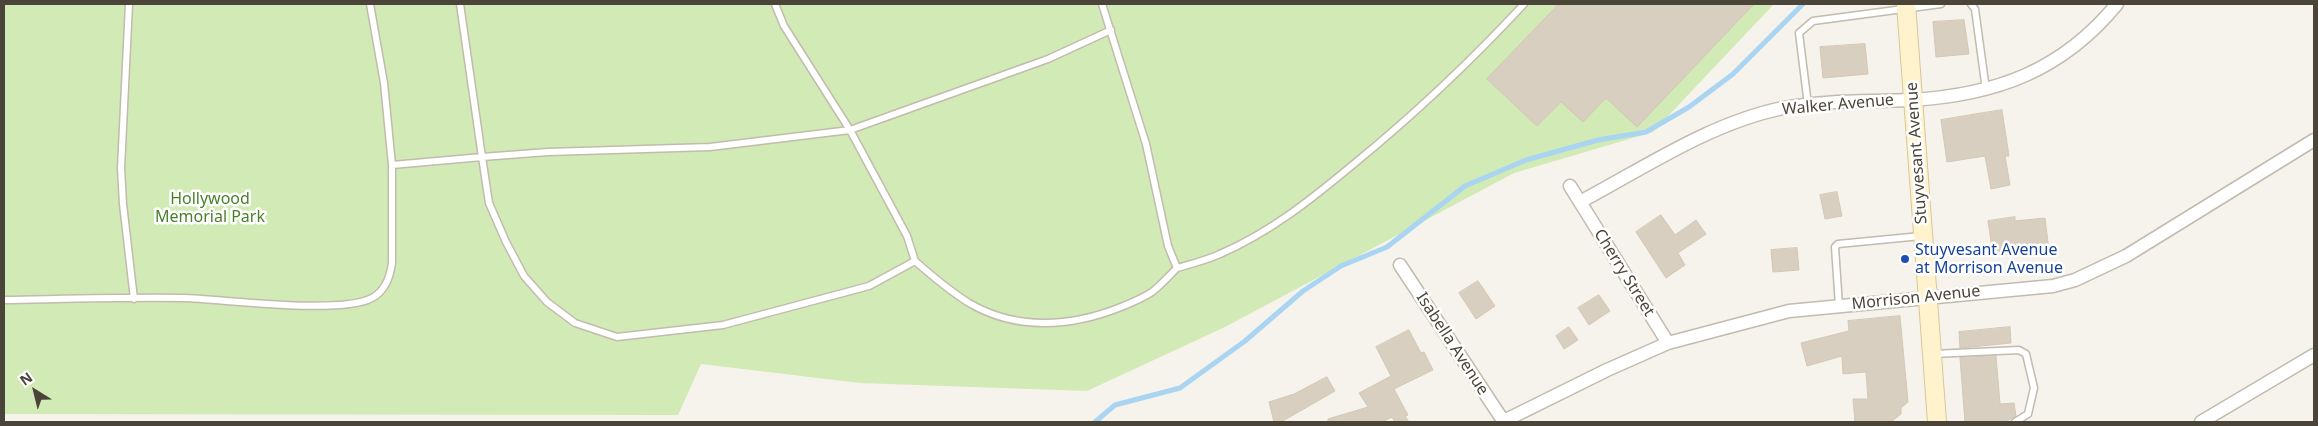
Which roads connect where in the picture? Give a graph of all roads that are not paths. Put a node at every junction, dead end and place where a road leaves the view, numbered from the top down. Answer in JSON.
{"nodes":[{"id":1,"x":129,"y":4,"type":"edge"},
{"id":2,"x":370,"y":4,"type":"edge"},
{"id":3,"x":460,"y":4,"type":"edge"},
{"id":4,"x":775,"y":4,"type":"edge"},
{"id":5,"x":1102,"y":4,"type":"edge"},
{"id":6,"x":1524,"y":4,"type":"edge"},
{"id":7,"x":1941,"y":4,"type":"edge"},
{"id":8,"x":1971,"y":4,"type":"edge"},
{"id":9,"x":2117,"y":4,"type":"edge"},
{"id":10,"x":1906,"y":6,"type":"edge"},
{"id":11,"x":1111,"y":30,"type":"junction"},
{"id":12,"x":1986,"y":90,"type":"junction"},
{"id":13,"x":1912,"y":100,"type":"junction"},
{"id":14,"x":1808,"y":105,"type":"junction"},
{"id":15,"x":850,"y":130,"type":"junction"},
{"id":16,"x":2314,"y":140,"type":"edge"},
{"id":17,"x":482,"y":158,"type":"junction"},
{"id":18,"x":392,"y":165,"type":"junction"},
{"id":19,"x":1570,"y":186,"type":"dead end"},
{"id":20,"x":1580,"y":202,"type":"junction"},
{"id":21,"x":1923,"y":236,"type":"junction"},
{"id":22,"x":914,"y":261,"type":"junction"},
{"id":23,"x":1400,"y":265,"type":"dead end"},
{"id":24,"x":1177,"y":268,"type":"junction"},
{"id":25,"x":1928,"y":297,"type":"junction"},
{"id":26,"x":134,"y":299,"type":"junction"},
{"id":27,"x":4,"y":300,"type":"edge"},
{"id":28,"x":1839,"y":306,"type":"junction"},
{"id":29,"x":1668,"y":343,"type":"junction"},
{"id":30,"x":1932,"y":354,"type":"junction"},
{"id":31,"x":2314,"y":355,"type":"edge"},
{"id":32,"x":1503,"y":422,"type":"edge"},
{"id":33,"x":1937,"y":422,"type":"edge"},
{"id":34,"x":2015,"y":422,"type":"edge"},
{"id":35,"x":2200,"y":422,"type":"edge"}],
"edges":[{"from":1,"to":26,"type":"lane"},
{"from":2,"to":18,"type":"lane"},
{"from":3,"to":17,"type":"lane"},
{"from":4,"to":15,"type":"lane"},
{"from":5,"to":11,"type":"lane"},
{"from":6,"to":24,"type":"lane"},
{"from":7,"to":10,"type":"lane"},
{"from":8,"to":12,"type":"lane"},
{"from":9,"to":12,"type":"street","name":"Walker Avenue"},
{"from":10,"to":13,"type":"main road","name":"Stuyvesant Avenue"},
{"from":10,"to":14,"type":"lane"},
{"from":11,"to":15,"type":"lane"},
{"from":11,"to":24,"type":"lane"},
{"from":12,"to":13,"type":"street","name":"Walker Avenue"},
{"from":13,"to":14,"type":"street","name":"Walker Avenue"},
{"from":13,"to":21,"type":"main road","name":"Stuyvesant Avenue"},
{"from":14,"to":20,"type":"street","name":"Walker Avenue"},
{"from":15,"to":17,"type":"lane"},
{"from":15,"to":22,"type":"lane"},
{"from":16,"to":25,"type":"street","name":"Morrison Avenue"},
{"from":17,"to":18,"type":"lane"},
{"from":17,"to":22,"type":"lane"},
{"from":18,"to":26,"type":"lane"},
{"from":19,"to":20,"type":"street","name":"Cherry Street"},
{"from":20,"to":29,"type":"street","name":"Cherry Street"},
{"from":21,"to":25,"type":"main road","name":"Stuyvesant Avenue"},
{"from":21,"to":28,"type":"lane"},
{"from":22,"to":24,"type":"lane"},
{"from":23,"to":32,"type":"street","name":"Isabella Avenue"},
{"from":25,"to":28,"type":"street","name":"Morrison Avenue"},
{"from":25,"to":30,"type":"main road","name":"Stuyvesant Avenue"},
{"from":26,"to":27,"type":"lane"},
{"from":28,"to":29,"type":"street","name":"Morrison Avenue"},
{"from":29,"to":32,"type":"street","name":"Morrison Avenue"},
{"from":30,"to":33,"type":"main road","name":"Stuyvesant Avenue"},
{"from":30,"to":34,"type":"lane"},
{"from":31,"to":35,"type":"street"}]}
